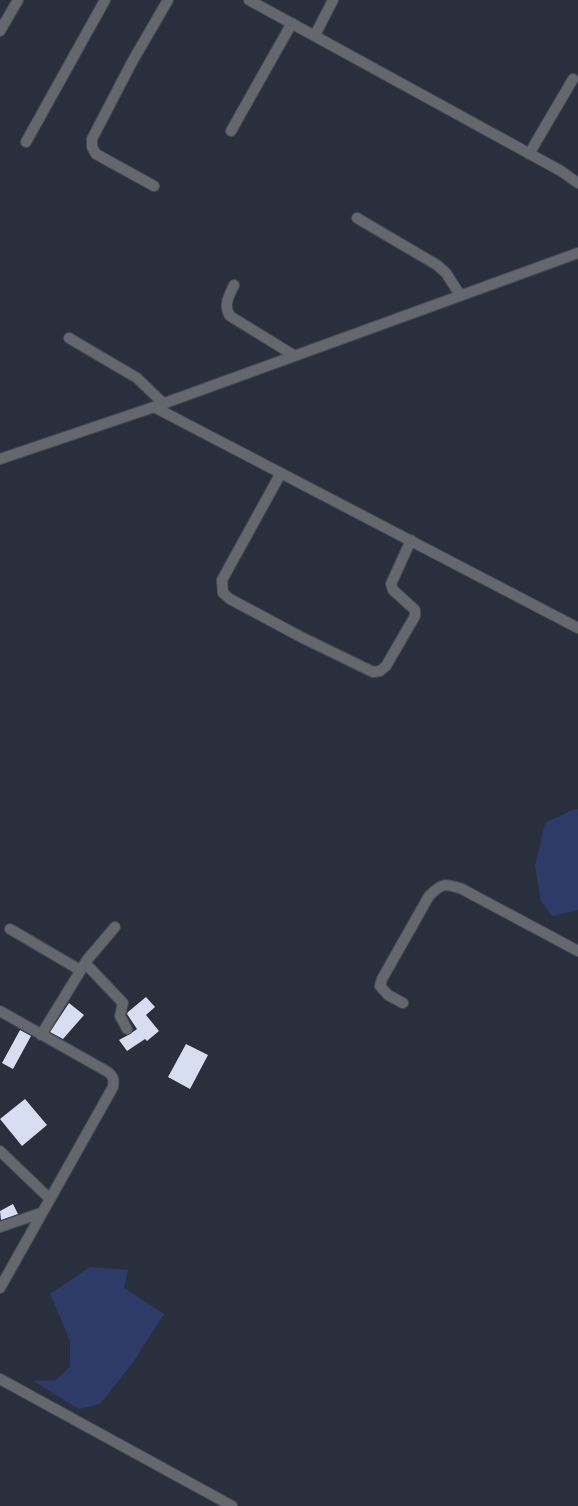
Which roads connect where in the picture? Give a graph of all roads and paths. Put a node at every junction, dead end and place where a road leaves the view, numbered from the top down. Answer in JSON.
{"nodes":[{"id":1,"x":18,"y":0,"type":"edge"},
{"id":2,"x":105,"y":0,"type":"edge"},
{"id":3,"x":168,"y":0,"type":"edge"},
{"id":4,"x":249,"y":0,"type":"edge"},
{"id":5,"x":333,"y":0,"type":"edge"},
{"id":6,"x":292,"y":23,"type":"junction"},
{"id":7,"x":0,"y":31,"type":"edge"},
{"id":8,"x":315,"y":35,"type":"junction"},
{"id":9,"x":573,"y":79,"type":"dead end"},
{"id":10,"x":231,"y":131,"type":"dead end"},
{"id":11,"x":26,"y":142,"type":"dead end"},
{"id":12,"x":529,"y":154,"type":"junction"},
{"id":13,"x":578,"y":183,"type":"edge"},
{"id":14,"x":154,"y":186,"type":"dead end"},
{"id":15,"x":357,"y":218,"type":"dead end"},
{"id":16,"x":578,"y":253,"type":"edge"},
{"id":17,"x":234,"y":284,"type":"dead end"},
{"id":18,"x":460,"y":295,"type":"junction"},
{"id":19,"x":69,"y":338,"type":"dead end"},
{"id":20,"x":295,"y":356,"type":"junction"},
{"id":21,"x":164,"y":404,"type":"junction"},
{"id":22,"x":154,"y":407,"type":"junction"},
{"id":23,"x":0,"y":459,"type":"edge"},
{"id":24,"x":281,"y":473,"type":"junction"},
{"id":25,"x":410,"y":540,"type":"junction"},
{"id":26,"x":578,"y":628,"type":"edge"},
{"id":27,"x":115,"y":927,"type":"dead end"},
{"id":28,"x":10,"y":929,"type":"dead end"},
{"id":29,"x":578,"y":952,"type":"edge"},
{"id":30,"x":83,"y":967,"type":"junction"},
{"id":31,"x":404,"y":1003,"type":"dead end"},
{"id":32,"x":0,"y":1011,"type":"edge"},
{"id":33,"x":127,"y":1029,"type":"dead end"},
{"id":34,"x":41,"y":1035,"type":"junction"},
{"id":35,"x":0,"y":1150,"type":"edge"},
{"id":36,"x":49,"y":1198,"type":"junction"},
{"id":37,"x":41,"y":1213,"type":"junction"},
{"id":38,"x":0,"y":1227,"type":"edge"},
{"id":39,"x":0,"y":1288,"type":"edge"},
{"id":40,"x":0,"y":1379,"type":"edge"},
{"id":41,"x":232,"y":1506,"type":"edge"}],
"edges":[{"from":1,"to":7,"type":"street"},
{"from":2,"to":11,"type":"street"},
{"from":3,"to":14,"type":"street"},
{"from":4,"to":6,"type":"street"},
{"from":5,"to":8,"type":"street"},
{"from":6,"to":8,"type":"street"},
{"from":6,"to":10,"type":"street"},
{"from":8,"to":12,"type":"street"},
{"from":9,"to":12,"type":"street"},
{"from":12,"to":13,"type":"street"},
{"from":15,"to":18,"type":"street"},
{"from":16,"to":18,"type":"street"},
{"from":17,"to":20,"type":"street"},
{"from":18,"to":20,"type":"street"},
{"from":19,"to":21,"type":"street"},
{"from":20,"to":21,"type":"street"},
{"from":21,"to":22,"type":"street"},
{"from":22,"to":23,"type":"street"},
{"from":22,"to":24,"type":"street"},
{"from":24,"to":25,"type":"street"},
{"from":24,"to":25,"type":"street"},
{"from":25,"to":26,"type":"street"},
{"from":27,"to":30,"type":"street"},
{"from":28,"to":30,"type":"street"},
{"from":29,"to":31,"type":"street"},
{"from":30,"to":33,"type":"street"},
{"from":30,"to":34,"type":"street"},
{"from":32,"to":34,"type":"street"},
{"from":34,"to":36,"type":"street"},
{"from":35,"to":36,"type":"street"},
{"from":36,"to":37,"type":"street"},
{"from":37,"to":38,"type":"street"},
{"from":37,"to":39,"type":"street"},
{"from":40,"to":41,"type":"street"}]}
